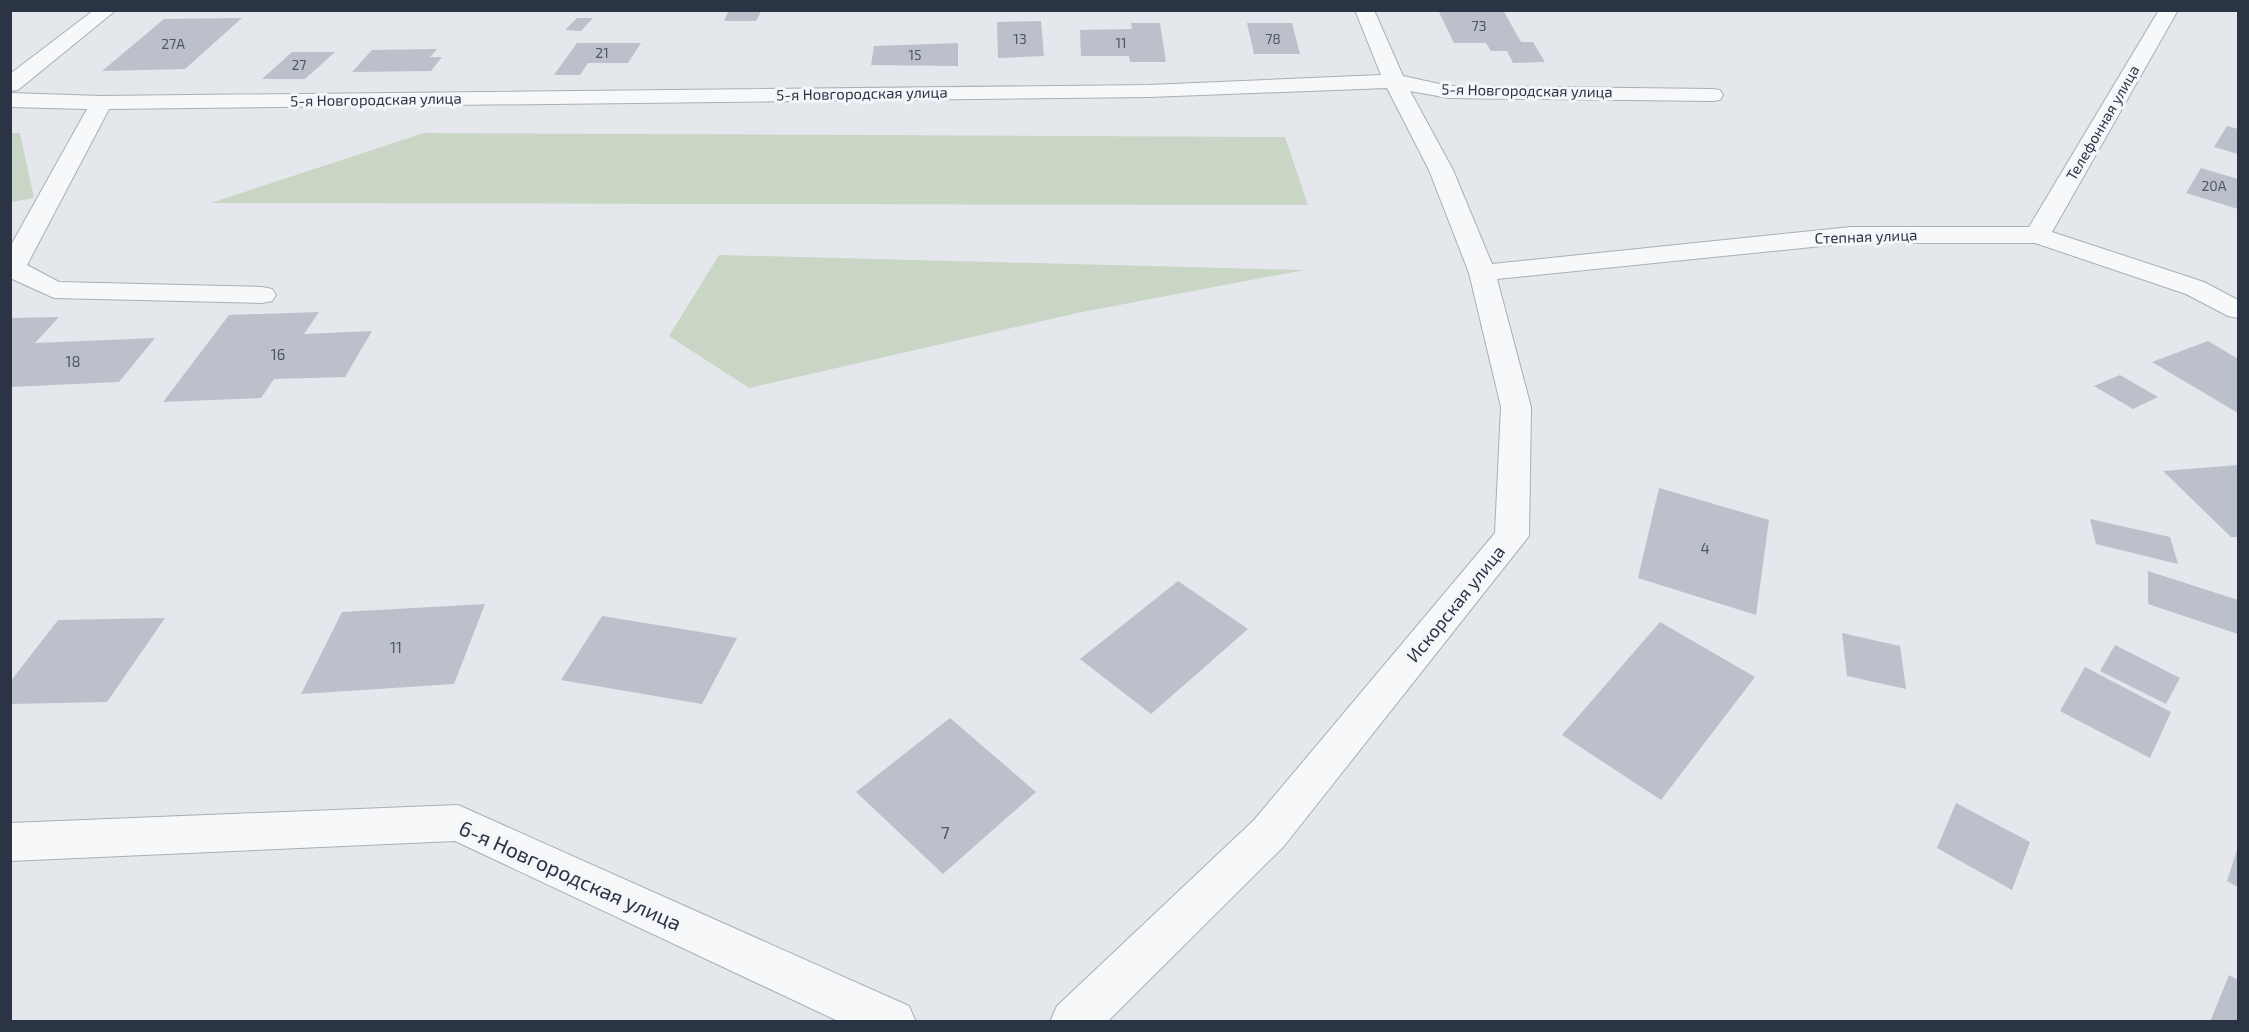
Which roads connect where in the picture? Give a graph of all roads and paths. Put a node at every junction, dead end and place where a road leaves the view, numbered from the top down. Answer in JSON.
{"nodes":[{"id":1,"x":107,"y":10,"type":"edge"},
{"id":2,"x":1364,"y":10,"type":"edge"},
{"id":3,"x":2169,"y":10,"type":"edge"},
{"id":4,"x":1394,"y":81,"type":"junction"},
{"id":5,"x":10,"y":85,"type":"edge"},
{"id":6,"x":1712,"y":95,"type":"dead end"},
{"id":7,"x":10,"y":100,"type":"edge"},
{"id":8,"x":101,"y":103,"type":"junction"},
{"id":9,"x":2037,"y":236,"type":"junction"},
{"id":10,"x":1482,"y":273,"type":"junction"},
{"id":11,"x":262,"y":295,"type":"dead end"},
{"id":12,"x":2238,"y":310,"type":"edge"},
{"id":13,"x":10,"y":842,"type":"edge"},
{"id":14,"x":893,"y":1022,"type":"edge"},
{"id":15,"x":1073,"y":1022,"type":"edge"}],
"edges":[{"from":1,"to":5,"type":"street"},
{"from":2,"to":4,"type":"street","name":"Искорская улица"},
{"from":3,"to":9,"type":"street","name":"Телефонная улица"},
{"from":4,"to":6,"type":"street","name":"5-я Новгородская улица"},
{"from":4,"to":8,"type":"street","name":"5-я Новгородская улица"},
{"from":4,"to":10,"type":"street","name":"Искорская улица"},
{"from":7,"to":8,"type":"street","name":"5-я Новгородская улица"},
{"from":8,"to":11,"type":"street"},
{"from":9,"to":10,"type":"street","name":"Степная улица"},
{"from":9,"to":12,"type":"street","name":"Степная улица"},
{"from":10,"to":15,"type":"street","name":"Искорская улица"},
{"from":13,"to":14,"type":"street","name":"6-я Новгородская улица"}]}
